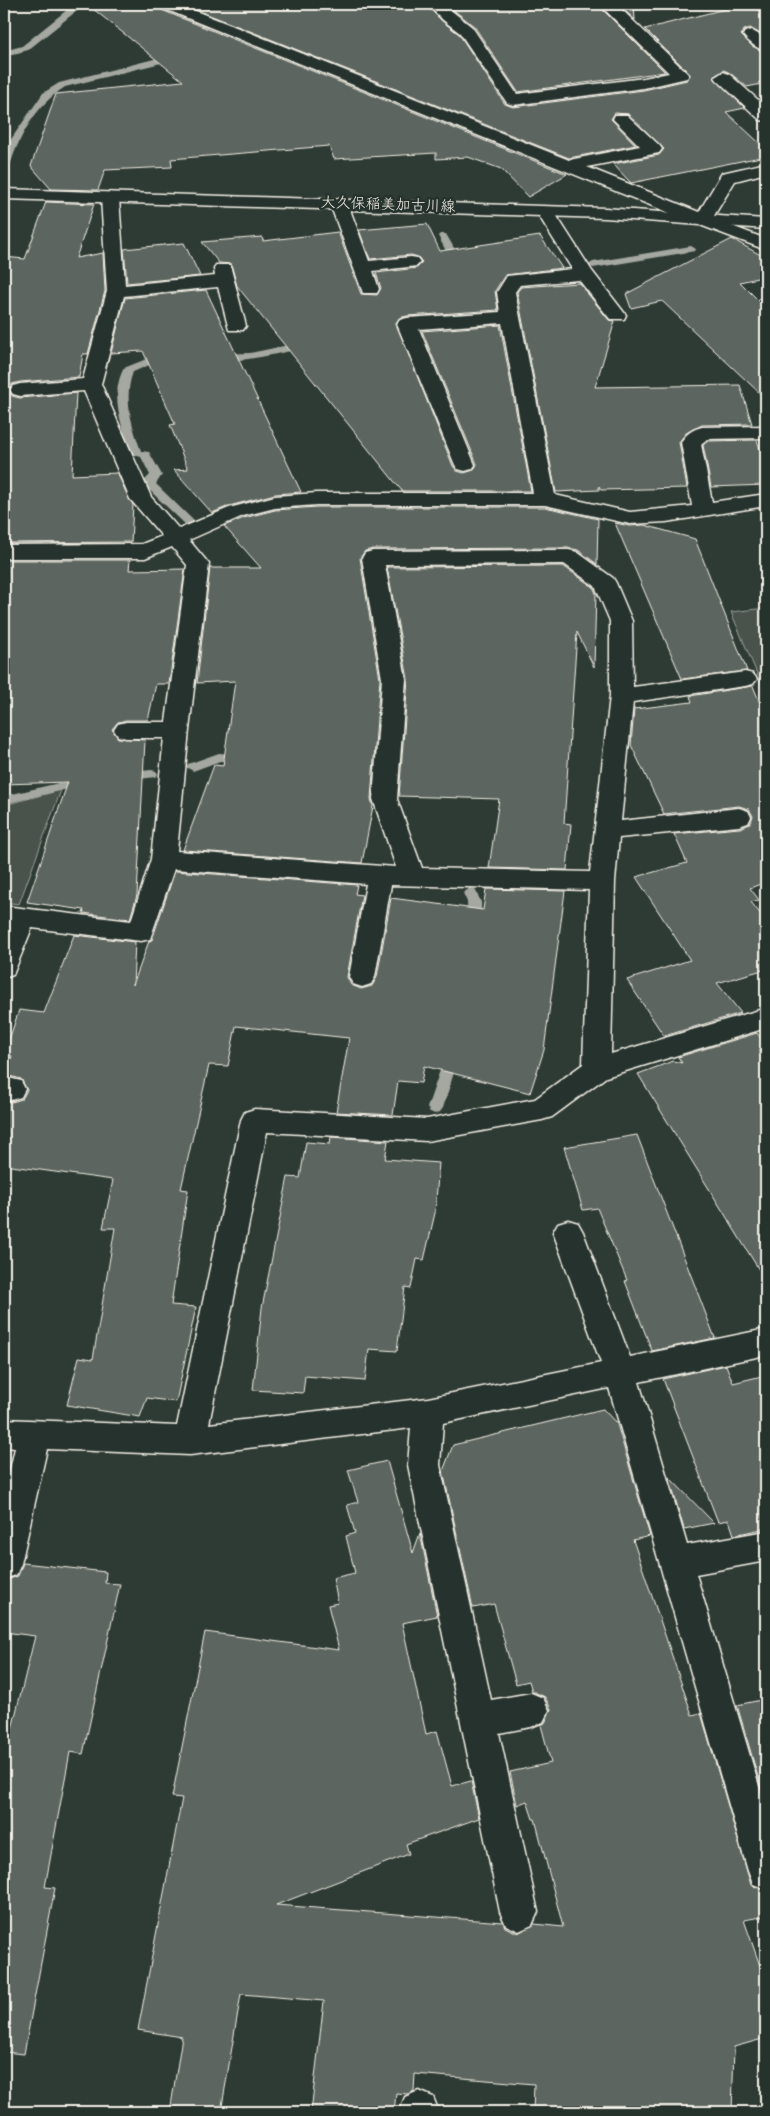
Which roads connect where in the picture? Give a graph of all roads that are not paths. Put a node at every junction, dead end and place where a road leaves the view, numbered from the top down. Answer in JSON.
{"nodes":[{"id":1,"x":165,"y":4,"type":"edge"},
{"id":2,"x":435,"y":4,"type":"edge"},
{"id":3,"x":607,"y":4,"type":"edge"},
{"id":4,"x":751,"y":35,"type":"dead end"},
{"id":5,"x":766,"y":46,"type":"edge"},
{"id":6,"x":723,"y":77,"type":"dead end"},
{"id":7,"x":766,"y":116,"type":"edge"},
{"id":8,"x":621,"y":119,"type":"dead end"},
{"id":9,"x":571,"y":166,"type":"junction"},
{"id":10,"x":766,"y":168,"type":"edge"},
{"id":11,"x":4,"y":194,"type":"edge"},
{"id":12,"x":110,"y":198,"type":"junction"},
{"id":13,"x":339,"y":204,"type":"junction"},
{"id":14,"x":546,"y":211,"type":"junction"},
{"id":15,"x":703,"y":220,"type":"junction"},
{"id":16,"x":766,"y":224,"type":"edge"},
{"id":17,"x":766,"y":245,"type":"edge"},
{"id":18,"x":411,"y":262,"type":"dead end"},
{"id":19,"x":362,"y":267,"type":"junction"},
{"id":20,"x":584,"y":274,"type":"junction"},
{"id":21,"x":370,"y":289,"type":"dead end"},
{"id":22,"x":116,"y":291,"type":"junction"},
{"id":23,"x":617,"y":316,"type":"dead end"},
{"id":24,"x":511,"y":317,"type":"junction"},
{"id":25,"x":236,"y":326,"type":"dead end"},
{"id":26,"x":91,"y":384,"type":"junction"},
{"id":27,"x":20,"y":390,"type":"dead end"},
{"id":28,"x":766,"y":432,"type":"edge"},
{"id":29,"x":465,"y":465,"type":"dead end"},
{"id":30,"x":545,"y":498,"type":"junction"},
{"id":31,"x":766,"y":500,"type":"edge"},
{"id":32,"x":702,"y":509,"type":"junction"},
{"id":33,"x":173,"y":537,"type":"junction"},
{"id":34,"x":4,"y":552,"type":"edge"},
{"id":35,"x":745,"y":679,"type":"dead end"},
{"id":36,"x":622,"y":696,"type":"junction"},
{"id":37,"x":126,"y":730,"type":"dead end"},
{"id":38,"x":177,"y":730,"type":"junction"},
{"id":39,"x":739,"y":817,"type":"dead end"},
{"id":40,"x":608,"y":831,"type":"junction"},
{"id":41,"x":164,"y":859,"type":"junction"},
{"id":42,"x":380,"y":876,"type":"junction"},
{"id":43,"x":412,"y":877,"type":"junction"},
{"id":44,"x":602,"y":881,"type":"junction"},
{"id":45,"x":13,"y":916,"type":"edge"},
{"id":46,"x":4,"y":968,"type":"edge"},
{"id":47,"x":362,"y":977,"type":"dead end"},
{"id":48,"x":766,"y":1018,"type":"edge"},
{"id":49,"x":597,"y":1069,"type":"junction"},
{"id":50,"x":568,"y":1232,"type":"dead end"},
{"id":51,"x":766,"y":1342,"type":"edge"},
{"id":52,"x":620,"y":1372,"type":"junction"},
{"id":53,"x":428,"y":1412,"type":"junction"},
{"id":54,"x":19,"y":1434,"type":"edge"},
{"id":55,"x":190,"y":1441,"type":"junction"},
{"id":56,"x":766,"y":1546,"type":"edge"},
{"id":57,"x":677,"y":1562,"type":"junction"},
{"id":58,"x":4,"y":1564,"type":"edge"},
{"id":59,"x":531,"y":1710,"type":"dead end"},
{"id":60,"x":479,"y":1719,"type":"junction"},
{"id":61,"x":766,"y":1871,"type":"edge"},
{"id":62,"x":520,"y":1912,"type":"dead end"}],
"edges":[{"from":1,"to":9,"type":"street"},
{"from":2,"to":3,"type":"street"},
{"from":4,"to":5,"type":"street"},
{"from":6,"to":7,"type":"street"},
{"from":8,"to":9,"type":"street"},
{"from":9,"to":15,"type":"street"},
{"from":10,"to":15,"type":"street"},
{"from":11,"to":12,"type":"street","name":"大久保稲美加古川線"},
{"from":12,"to":13,"type":"street","name":"大久保稲美加古川線"},
{"from":12,"to":22,"type":"street"},
{"from":13,"to":14,"type":"street","name":"大久保稲美加古川線"},
{"from":13,"to":19,"type":"street"},
{"from":14,"to":15,"type":"street","name":"大久保稲美加古川線"},
{"from":14,"to":20,"type":"street"},
{"from":15,"to":16,"type":"street"},
{"from":15,"to":17,"type":"street","name":"大久保稲美加古川線"},
{"from":18,"to":19,"type":"street"},
{"from":19,"to":21,"type":"street"},
{"from":20,"to":23,"type":"street"},
{"from":20,"to":24,"type":"street"},
{"from":22,"to":25,"type":"street"},
{"from":22,"to":26,"type":"street"},
{"from":24,"to":29,"type":"street"},
{"from":24,"to":30,"type":"street"},
{"from":26,"to":27,"type":"street"},
{"from":26,"to":33,"type":"street"},
{"from":28,"to":32,"type":"street"},
{"from":30,"to":32,"type":"street"},
{"from":30,"to":33,"type":"street"},
{"from":31,"to":32,"type":"street"},
{"from":33,"to":34,"type":"street"},
{"from":33,"to":38,"type":"street"},
{"from":35,"to":36,"type":"street"},
{"from":36,"to":40,"type":"street"},
{"from":36,"to":43,"type":"street"},
{"from":37,"to":38,"type":"street"},
{"from":38,"to":41,"type":"street"},
{"from":39,"to":40,"type":"street"},
{"from":40,"to":44,"type":"street"},
{"from":41,"to":42,"type":"street"},
{"from":41,"to":45,"type":"street"},
{"from":42,"to":43,"type":"street"},
{"from":42,"to":47,"type":"street"},
{"from":43,"to":44,"type":"street"},
{"from":44,"to":49,"type":"street"},
{"from":45,"to":46,"type":"street"},
{"from":48,"to":49,"type":"street"},
{"from":49,"to":55,"type":"street"},
{"from":50,"to":52,"type":"street"},
{"from":51,"to":52,"type":"street"},
{"from":52,"to":53,"type":"street"},
{"from":52,"to":57,"type":"street"},
{"from":53,"to":55,"type":"street"},
{"from":53,"to":60,"type":"street"},
{"from":54,"to":55,"type":"street"},
{"from":54,"to":58,"type":"street"},
{"from":56,"to":57,"type":"street"},
{"from":57,"to":61,"type":"street"},
{"from":59,"to":60,"type":"street"},
{"from":60,"to":62,"type":"street"}]}
